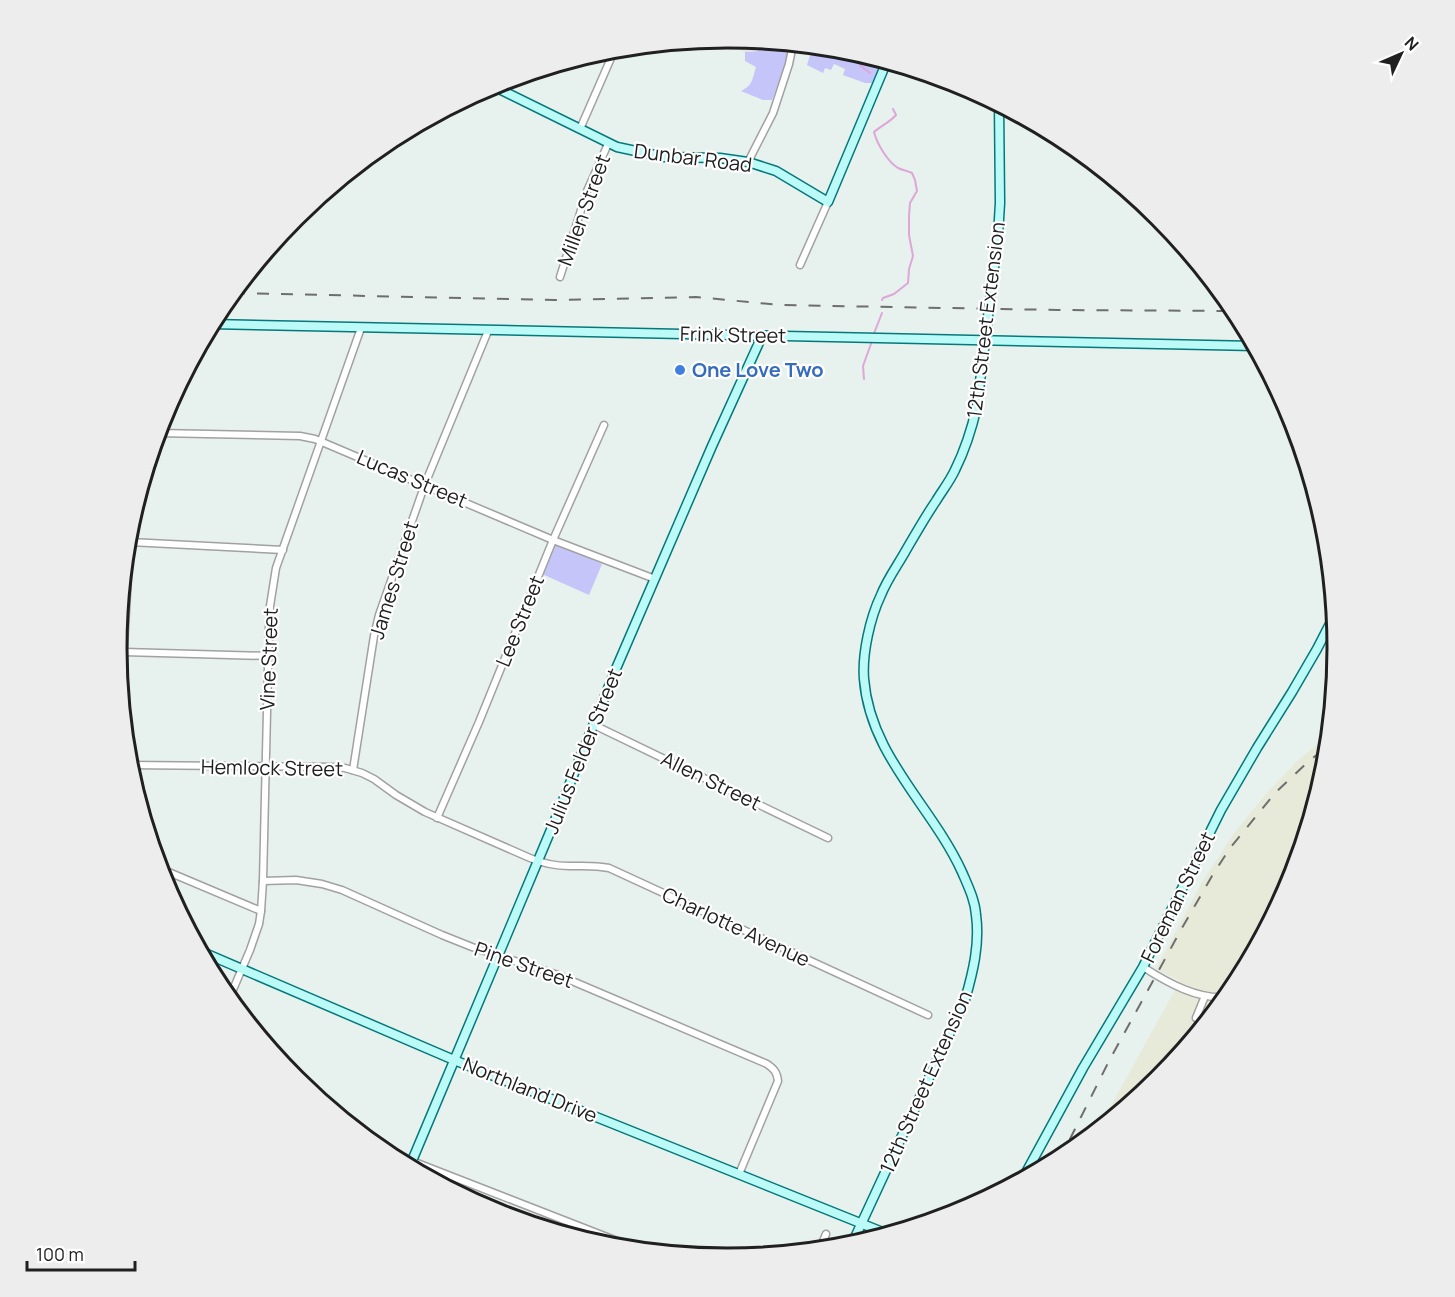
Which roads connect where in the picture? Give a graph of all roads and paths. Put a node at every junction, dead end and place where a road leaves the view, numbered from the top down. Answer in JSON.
{"nodes":[{"id":1,"x":792,"y":52,"type":"edge"},
{"id":2,"x":610,"y":60,"type":"edge"},
{"id":3,"x":884,"y":68,"type":"edge"},
{"id":4,"x":504,"y":92,"type":"edge"},
{"id":5,"x":999,"y":113,"type":"edge"},
{"id":6,"x":579,"y":129,"type":"junction"},
{"id":7,"x":608,"y":144,"type":"junction"},
{"id":8,"x":748,"y":162,"type":"junction"},
{"id":9,"x":828,"y":202,"type":"junction"},
{"id":10,"x":800,"y":265,"type":"dead end"},
{"id":11,"x":560,"y":277,"type":"dead end"},
{"id":12,"x":222,"y":324,"type":"edge"},
{"id":13,"x":361,"y":328,"type":"junction"},
{"id":14,"x":488,"y":331,"type":"junction"},
{"id":15,"x":762,"y":336,"type":"junction"},
{"id":16,"x":986,"y":340,"type":"junction"},
{"id":17,"x":1247,"y":346,"type":"edge"},
{"id":18,"x":604,"y":425,"type":"dead end"},
{"id":19,"x":167,"y":433,"type":"edge"},
{"id":20,"x":321,"y":442,"type":"junction"},
{"id":21,"x":425,"y":484,"type":"junction"},
{"id":22,"x":553,"y":540,"type":"junction"},
{"id":23,"x":137,"y":542,"type":"edge"},
{"id":24,"x":283,"y":550,"type":"junction"},
{"id":25,"x":655,"y":579,"type":"junction"},
{"id":26,"x":1328,"y":629,"type":"edge"},
{"id":27,"x":127,"y":652,"type":"edge"},
{"id":28,"x":269,"y":656,"type":"junction"},
{"id":29,"x":594,"y":724,"type":"junction"},
{"id":30,"x":139,"y":765,"type":"edge"},
{"id":31,"x":266,"y":767,"type":"junction"},
{"id":32,"x":353,"y":770,"type":"junction"},
{"id":33,"x":437,"y":818,"type":"junction"},
{"id":34,"x":828,"y":838,"type":"dead end"},
{"id":35,"x":537,"y":861,"type":"junction"},
{"id":36,"x":171,"y":873,"type":"edge"},
{"id":37,"x":264,"y":881,"type":"junction"},
{"id":38,"x":261,"y":911,"type":"junction"},
{"id":39,"x":211,"y":956,"type":"edge"},
{"id":40,"x":498,"y":956,"type":"junction"},
{"id":41,"x":1143,"y":967,"type":"junction"},
{"id":42,"x":242,"y":969,"type":"junction"},
{"id":43,"x":233,"y":989,"type":"edge"},
{"id":44,"x":1205,"y":996,"type":"junction"},
{"id":45,"x":1216,"y":998,"type":"edge"},
{"id":46,"x":928,"y":1016,"type":"dead end"},
{"id":47,"x":1196,"y":1018,"type":"dead end"},
{"id":48,"x":454,"y":1060,"type":"junction"},
{"id":49,"x":412,"y":1159,"type":"edge"},
{"id":50,"x":1028,"y":1169,"type":"edge"},
{"id":51,"x":437,"y":1174,"type":"edge"},
{"id":52,"x":739,"y":1174,"type":"junction"},
{"id":53,"x":862,"y":1224,"type":"junction"},
{"id":54,"x":879,"y":1230,"type":"edge"},
{"id":55,"x":826,"y":1234,"type":"dead end"},
{"id":56,"x":600,"y":1235,"type":"edge"},
{"id":57,"x":857,"y":1235,"type":"edge"},
{"id":58,"x":823,"y":1241,"type":"edge"}],
"edges":[{"from":1,"to":8,"type":"street"},
{"from":2,"to":6,"type":"street"},
{"from":3,"to":9,"type":"street"},
{"from":4,"to":6,"type":"street","name":"Dunbar Road"},
{"from":5,"to":16,"type":"street","name":"12th Street Extension"},
{"from":6,"to":7,"type":"street","name":"Dunbar Road"},
{"from":7,"to":8,"type":"street","name":"Dunbar Road"},
{"from":7,"to":11,"type":"street","name":"Millen Street"},
{"from":8,"to":9,"type":"street","name":"Dunbar Road"},
{"from":9,"to":10,"type":"street"},
{"from":12,"to":13,"type":"street","name":"Frink Street"},
{"from":13,"to":14,"type":"street","name":"Frink Street"},
{"from":13,"to":20,"type":"street","name":"Vine Street"},
{"from":14,"to":15,"type":"street","name":"Frink Street"},
{"from":14,"to":21,"type":"street","name":"James Street"},
{"from":15,"to":16,"type":"street","name":"Frink Street"},
{"from":15,"to":25,"type":"street","name":"Julius Felder Street"},
{"from":16,"to":17,"type":"street","name":"Frink Street"},
{"from":16,"to":53,"type":"street","name":"12th Street Extension"},
{"from":18,"to":22,"type":"street","name":"Lee Street"},
{"from":19,"to":20,"type":"street","name":"Lucas Street"},
{"from":20,"to":21,"type":"street","name":"Lucas Street"},
{"from":20,"to":24,"type":"street","name":"Vine Street"},
{"from":21,"to":22,"type":"street","name":"Lucas Street"},
{"from":21,"to":32,"type":"street","name":"James Street"},
{"from":22,"to":25,"type":"street","name":"Lucas Street"},
{"from":22,"to":33,"type":"street","name":"Lee Street"},
{"from":23,"to":24,"type":"street"},
{"from":24,"to":28,"type":"street","name":"Vine Street"},
{"from":25,"to":29,"type":"street","name":"Julius Felder Street"},
{"from":26,"to":41,"type":"street","name":"Foreman Street"},
{"from":27,"to":28,"type":"street"},
{"from":28,"to":31,"type":"street","name":"Vine Street"},
{"from":29,"to":34,"type":"street","name":"Allen Street"},
{"from":29,"to":35,"type":"street","name":"Julius Felder Street"},
{"from":30,"to":31,"type":"street","name":"Hemlock Street"},
{"from":31,"to":32,"type":"street","name":"Hemlock Street"},
{"from":31,"to":37,"type":"street","name":"Vine Street"},
{"from":32,"to":33,"type":"street","name":"Hemlock Street"},
{"from":33,"to":35,"type":"street","name":"Hemlock Street"},
{"from":35,"to":40,"type":"street","name":"Julius Felder Street"},
{"from":35,"to":46,"type":"street","name":"Charlotte Avenue"},
{"from":36,"to":38,"type":"street"},
{"from":37,"to":38,"type":"street","name":"Vine Street"},
{"from":37,"to":40,"type":"street","name":"Pine Street"},
{"from":38,"to":42,"type":"street","name":"Vine Street"},
{"from":39,"to":42,"type":"street","name":"Northland Drive"},
{"from":40,"to":48,"type":"street","name":"Julius Felder Street"},
{"from":40,"to":52,"type":"street","name":"Pine Street"},
{"from":41,"to":44,"type":"street"},
{"from":41,"to":50,"type":"street","name":"Foreman Street"},
{"from":42,"to":43,"type":"street","name":"Vine Street"},
{"from":42,"to":48,"type":"street","name":"Northland Drive"},
{"from":44,"to":45,"type":"street"},
{"from":44,"to":47,"type":"street"},
{"from":48,"to":49,"type":"street","name":"Julius Felder Street"},
{"from":48,"to":52,"type":"street","name":"Northland Drive"},
{"from":51,"to":56,"type":"street"},
{"from":52,"to":53,"type":"street","name":"Northland Drive"},
{"from":53,"to":54,"type":"street"},
{"from":53,"to":57,"type":"street","name":"12th Street Extension"},
{"from":55,"to":58,"type":"street"}]}
